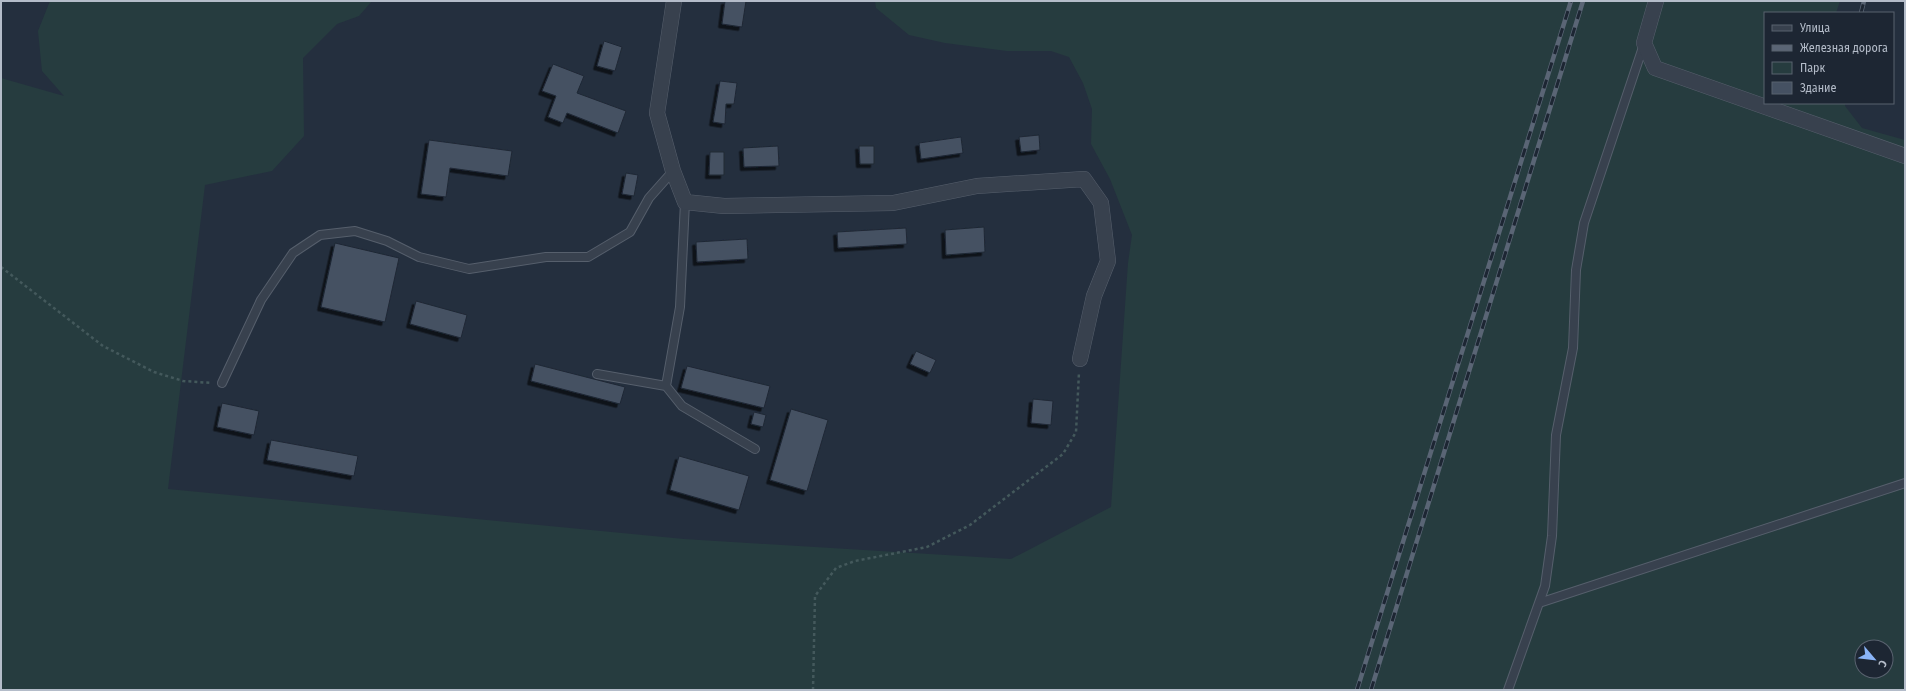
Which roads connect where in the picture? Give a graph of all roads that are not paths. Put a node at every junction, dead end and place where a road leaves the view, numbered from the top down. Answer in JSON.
{"nodes":[{"id":1,"x":674,"y":1,"type":"edge"},
{"id":2,"x":1656,"y":1,"type":"edge"},
{"id":3,"x":1644,"y":43,"type":"junction"},
{"id":4,"x":1905,"y":156,"type":"edge"},
{"id":5,"x":673,"y":171,"type":"junction"},
{"id":6,"x":685,"y":202,"type":"junction"},
{"id":7,"x":1080,"y":359,"type":"road end"},
{"id":8,"x":597,"y":374,"type":"dead end"},
{"id":9,"x":222,"y":383,"type":"road end"},
{"id":10,"x":666,"y":386,"type":"junction"},
{"id":11,"x":755,"y":449,"type":"dead end"},
{"id":12,"x":1905,"y":483,"type":"edge"},
{"id":13,"x":1539,"y":603,"type":"junction"},
{"id":14,"x":1508,"y":690,"type":"edge"}],
"edges":[{"from":1,"to":5,"type":"street"},
{"from":2,"to":3,"type":"street"},
{"from":3,"to":4,"type":"street"},
{"from":3,"to":13,"type":"lane"},
{"from":5,"to":6,"type":"street"},
{"from":5,"to":9,"type":"lane"},
{"from":6,"to":7,"type":"street"},
{"from":6,"to":10,"type":"lane"},
{"from":8,"to":10,"type":"lane"},
{"from":10,"to":11,"type":"lane"},
{"from":12,"to":13,"type":"lane"},
{"from":13,"to":14,"type":"lane"}]}
